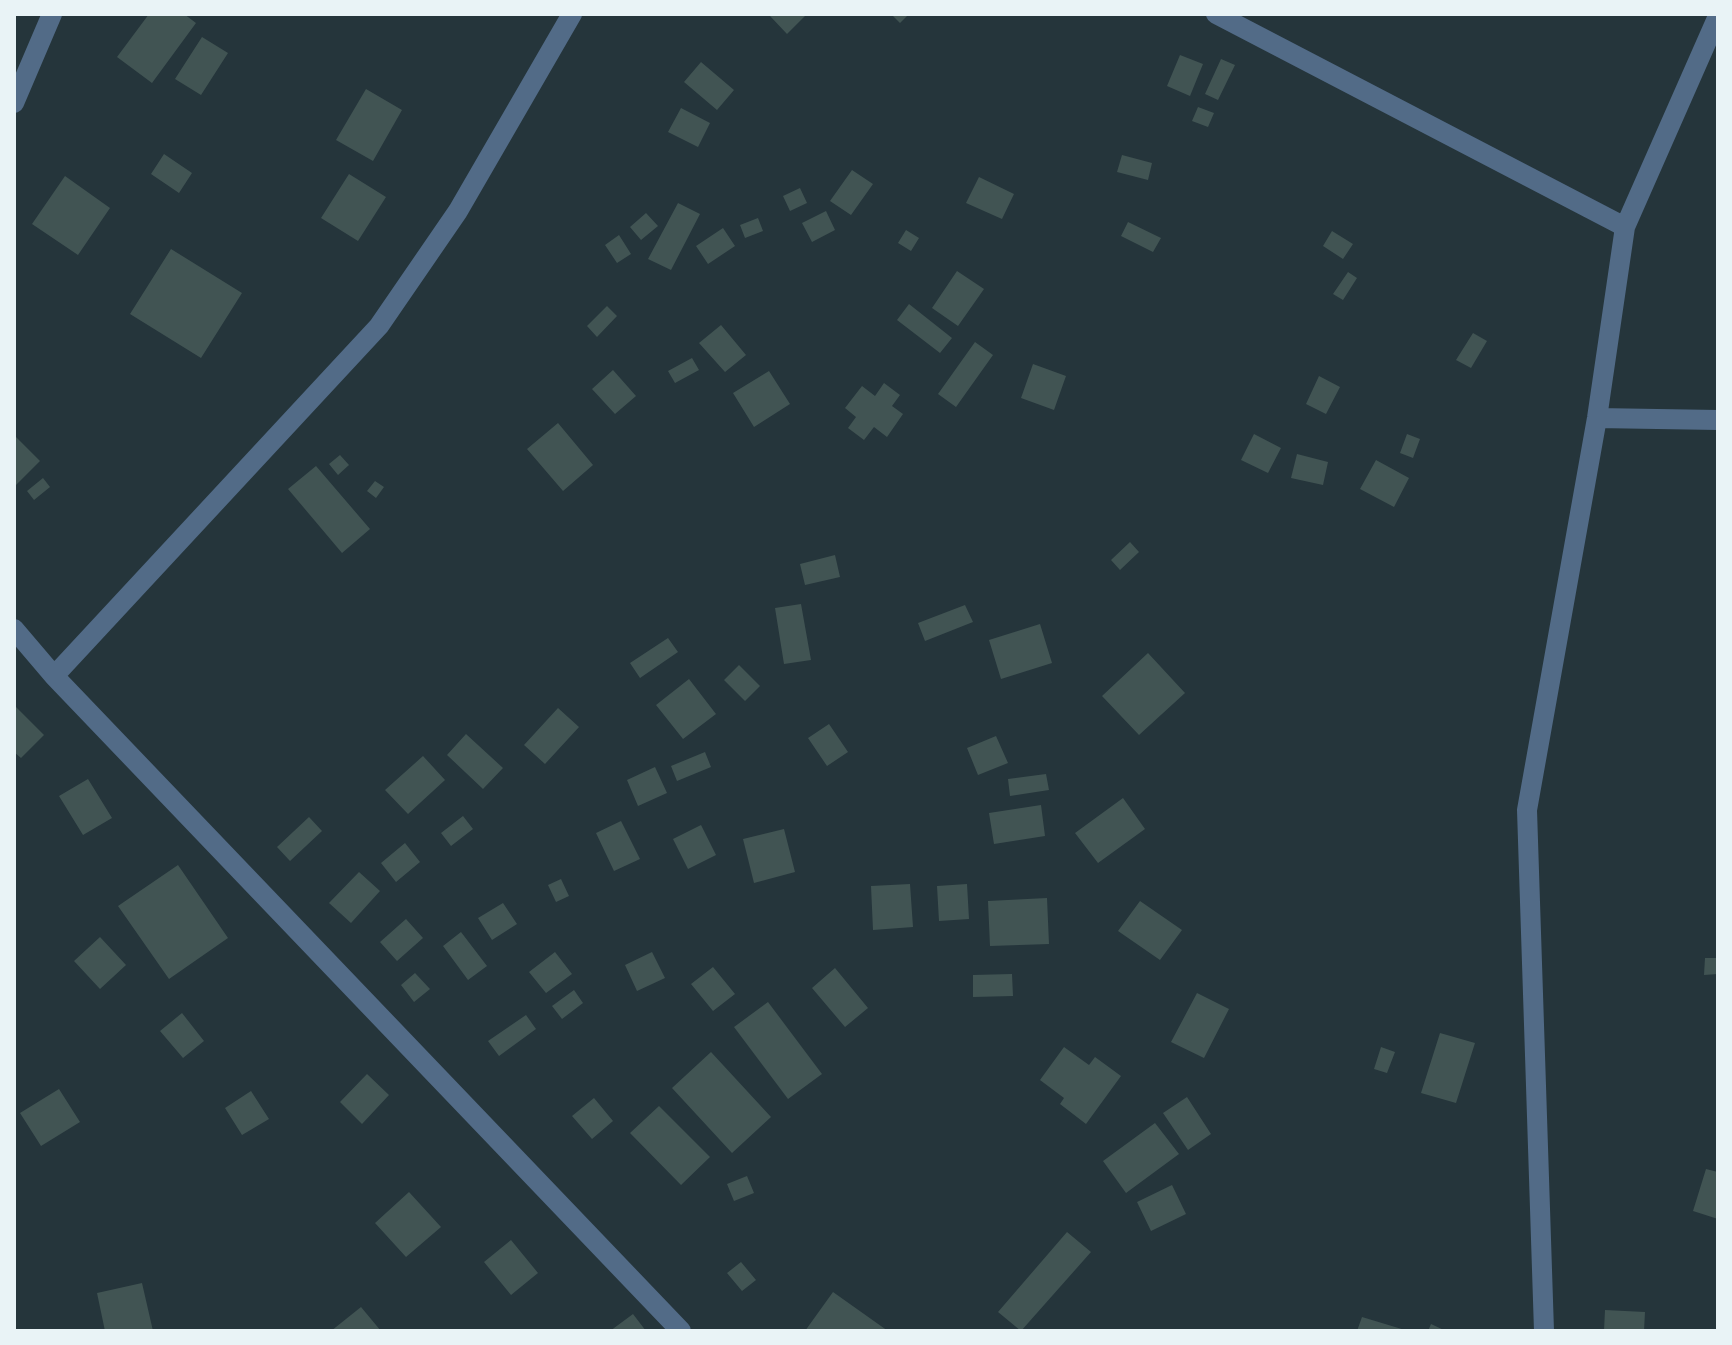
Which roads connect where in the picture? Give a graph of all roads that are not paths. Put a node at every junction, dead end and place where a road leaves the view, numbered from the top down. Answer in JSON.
{"nodes":[{"id":1,"x":52,"y":14,"type":"edge"},
{"id":2,"x":572,"y":14,"type":"edge"},
{"id":3,"x":1216,"y":14,"type":"edge"},
{"id":4,"x":1718,"y":16,"type":"edge"},
{"id":5,"x":14,"y":103,"type":"edge"},
{"id":6,"x":1625,"y":227,"type":"junction"},
{"id":7,"x":1597,"y":418,"type":"junction"},
{"id":8,"x":1718,"y":420,"type":"edge"},
{"id":9,"x":14,"y":629,"type":"edge"},
{"id":10,"x":54,"y":676,"type":"junction"},
{"id":11,"x":681,"y":1331,"type":"edge"},
{"id":12,"x":1544,"y":1331,"type":"edge"}],
"edges":[{"from":1,"to":5,"type":"street"},
{"from":2,"to":10,"type":"street"},
{"from":3,"to":6,"type":"street"},
{"from":4,"to":6,"type":"street"},
{"from":6,"to":7,"type":"street"},
{"from":7,"to":8,"type":"street"},
{"from":7,"to":12,"type":"street"},
{"from":9,"to":10,"type":"street"},
{"from":10,"to":11,"type":"street"}]}
